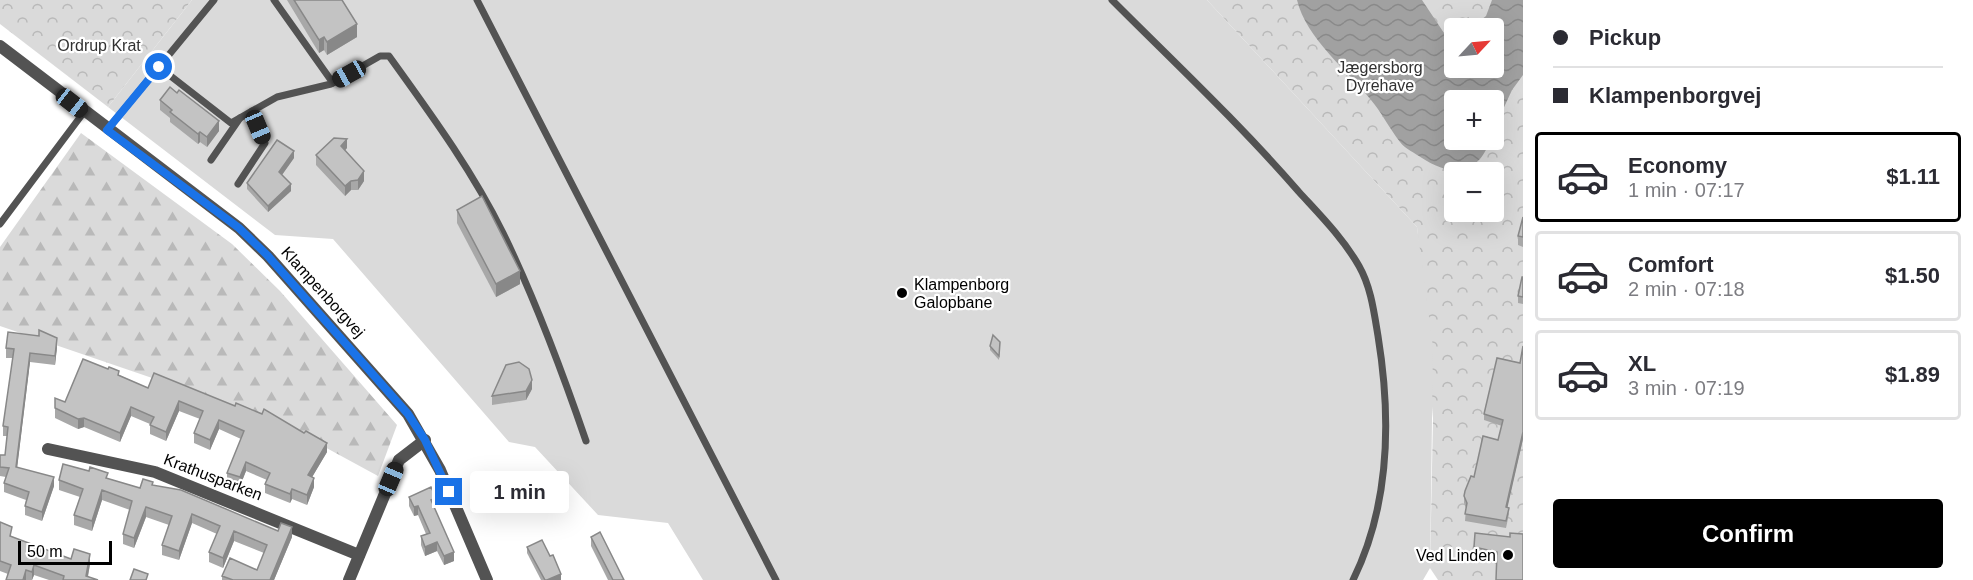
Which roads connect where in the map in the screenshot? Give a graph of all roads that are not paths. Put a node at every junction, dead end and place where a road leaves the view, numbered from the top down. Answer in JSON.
{"nodes":[{"id":1,"x":214,"y":0,"type":"edge"},
{"id":2,"x":274,"y":0,"type":"edge"},
{"id":3,"x":477,"y":0,"type":"edge"},
{"id":4,"x":1112,"y":0,"type":"edge"},
{"id":5,"x":0,"y":46,"type":"edge"},
{"id":6,"x":159,"y":67,"type":"junction"},
{"id":7,"x":333,"y":82,"type":"junction"},
{"id":8,"x":252,"y":111,"type":"junction"},
{"id":9,"x":84,"y":112,"type":"junction"},
{"id":10,"x":240,"y":118,"type":"junction"},
{"id":11,"x":107,"y":130,"type":"junction"},
{"id":12,"x":211,"y":160,"type":"dead end"},
{"id":13,"x":237,"y":184,"type":"dead end"},
{"id":14,"x":0,"y":224,"type":"edge"},
{"id":15,"x":425,"y":440,"type":"junction"},
{"id":16,"x":586,"y":441,"type":"dead end"},
{"id":17,"x":48,"y":449,"type":"dead end"},
{"id":18,"x":359,"y":555,"type":"junction"},
{"id":19,"x":349,"y":580,"type":"edge"},
{"id":20,"x":487,"y":580,"type":"edge"},
{"id":21,"x":776,"y":580,"type":"edge"},
{"id":22,"x":1353,"y":580,"type":"edge"}],
"edges":[{"from":1,"to":6,"type":"lane"},
{"from":2,"to":7,"type":"lane"},
{"from":3,"to":21,"type":"lane"},
{"from":4,"to":22,"type":"lane"},
{"from":5,"to":9,"type":"street","name":"Klampenborgvej"},
{"from":6,"to":10,"type":"lane"},
{"from":6,"to":11,"type":"lane"},
{"from":7,"to":8,"type":"lane"},
{"from":7,"to":16,"type":"lane"},
{"from":8,"to":10,"type":"lane"},
{"from":8,"to":13,"type":"lane"},
{"from":9,"to":11,"type":"street","name":"Klampenborgvej"},
{"from":9,"to":14,"type":"lane"},
{"from":10,"to":12,"type":"lane"},
{"from":11,"to":15,"type":"street","name":"Klampenborgvej"},
{"from":15,"to":18,"type":"street"},
{"from":15,"to":20,"type":"street","name":"Klampenborgvej"},
{"from":17,"to":18,"type":"street","name":"Krathusparken"},
{"from":18,"to":19,"type":"street"}]}
